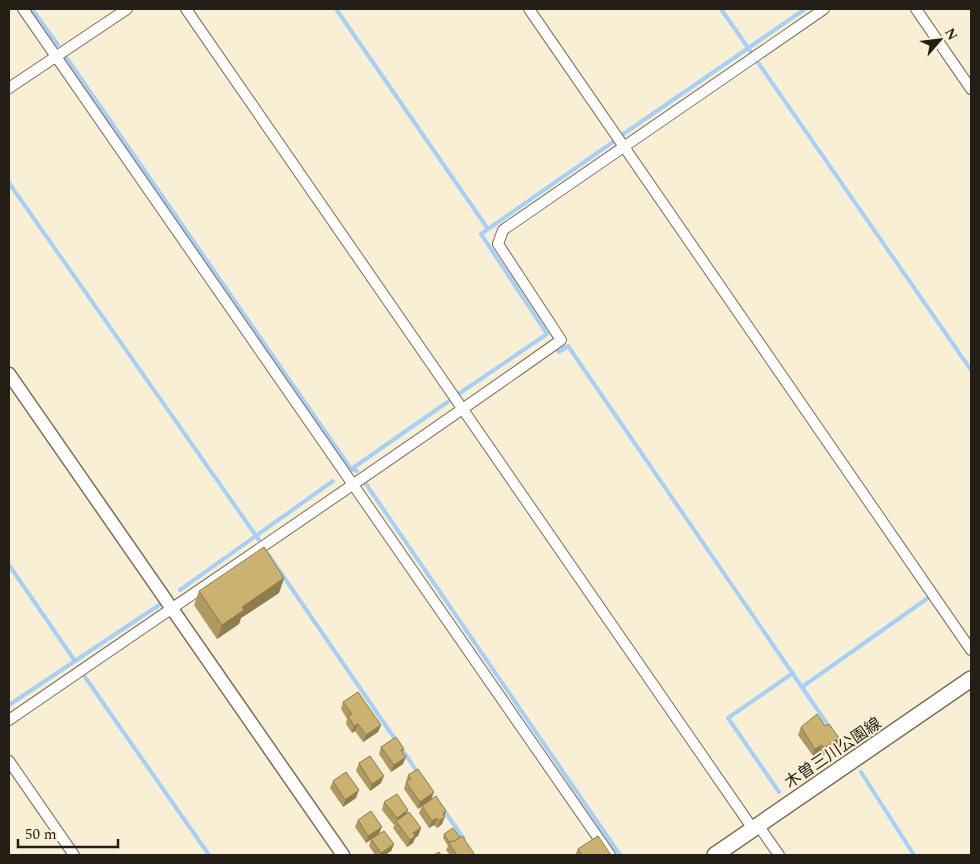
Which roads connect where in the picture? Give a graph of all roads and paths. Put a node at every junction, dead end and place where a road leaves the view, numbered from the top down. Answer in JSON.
{"nodes":[{"id":1,"x":23,"y":9,"type":"edge"},
{"id":2,"x":127,"y":9,"type":"edge"},
{"id":3,"x":186,"y":9,"type":"edge"},
{"id":4,"x":529,"y":9,"type":"edge"},
{"id":5,"x":824,"y":9,"type":"edge"},
{"id":6,"x":916,"y":9,"type":"edge"},
{"id":7,"x":56,"y":56,"type":"junction"},
{"id":8,"x":9,"y":88,"type":"edge"},
{"id":9,"x":971,"y":89,"type":"edge"},
{"id":10,"x":624,"y":146,"type":"junction"},
{"id":11,"x":9,"y":374,"type":"edge"},
{"id":12,"x":462,"y":410,"type":"junction"},
{"id":13,"x":354,"y":485,"type":"junction"},
{"id":14,"x":171,"y":608,"type":"junction"},
{"id":15,"x":971,"y":650,"type":"edge"},
{"id":16,"x":971,"y":679,"type":"edge"},
{"id":17,"x":9,"y":720,"type":"edge"},
{"id":18,"x":9,"y":761,"type":"edge"},
{"id":19,"x":756,"y":827,"type":"junction"},
{"id":20,"x":74,"y":855,"type":"edge"},
{"id":21,"x":343,"y":855,"type":"edge"},
{"id":22,"x":610,"y":855,"type":"edge"},
{"id":23,"x":715,"y":855,"type":"edge"},
{"id":24,"x":779,"y":855,"type":"edge"}],
"edges":[{"from":1,"to":7,"type":"street"},
{"from":2,"to":7,"type":"street"},
{"from":3,"to":12,"type":"street"},
{"from":4,"to":10,"type":"street"},
{"from":5,"to":10,"type":"street"},
{"from":6,"to":9,"type":"street"},
{"from":7,"to":8,"type":"street"},
{"from":7,"to":13,"type":"street"},
{"from":10,"to":12,"type":"street"},
{"from":10,"to":15,"type":"street"},
{"from":11,"to":14,"type":"street"},
{"from":12,"to":13,"type":"street"},
{"from":12,"to":19,"type":"street"},
{"from":13,"to":14,"type":"street"},
{"from":13,"to":22,"type":"street"},
{"from":14,"to":17,"type":"street"},
{"from":14,"to":21,"type":"street"},
{"from":16,"to":19,"type":"main road","name":"木曽三川公園線"},
{"from":18,"to":20,"type":"street"},
{"from":19,"to":23,"type":"main road","name":"木曽三川公園線"},
{"from":19,"to":24,"type":"street"}]}
